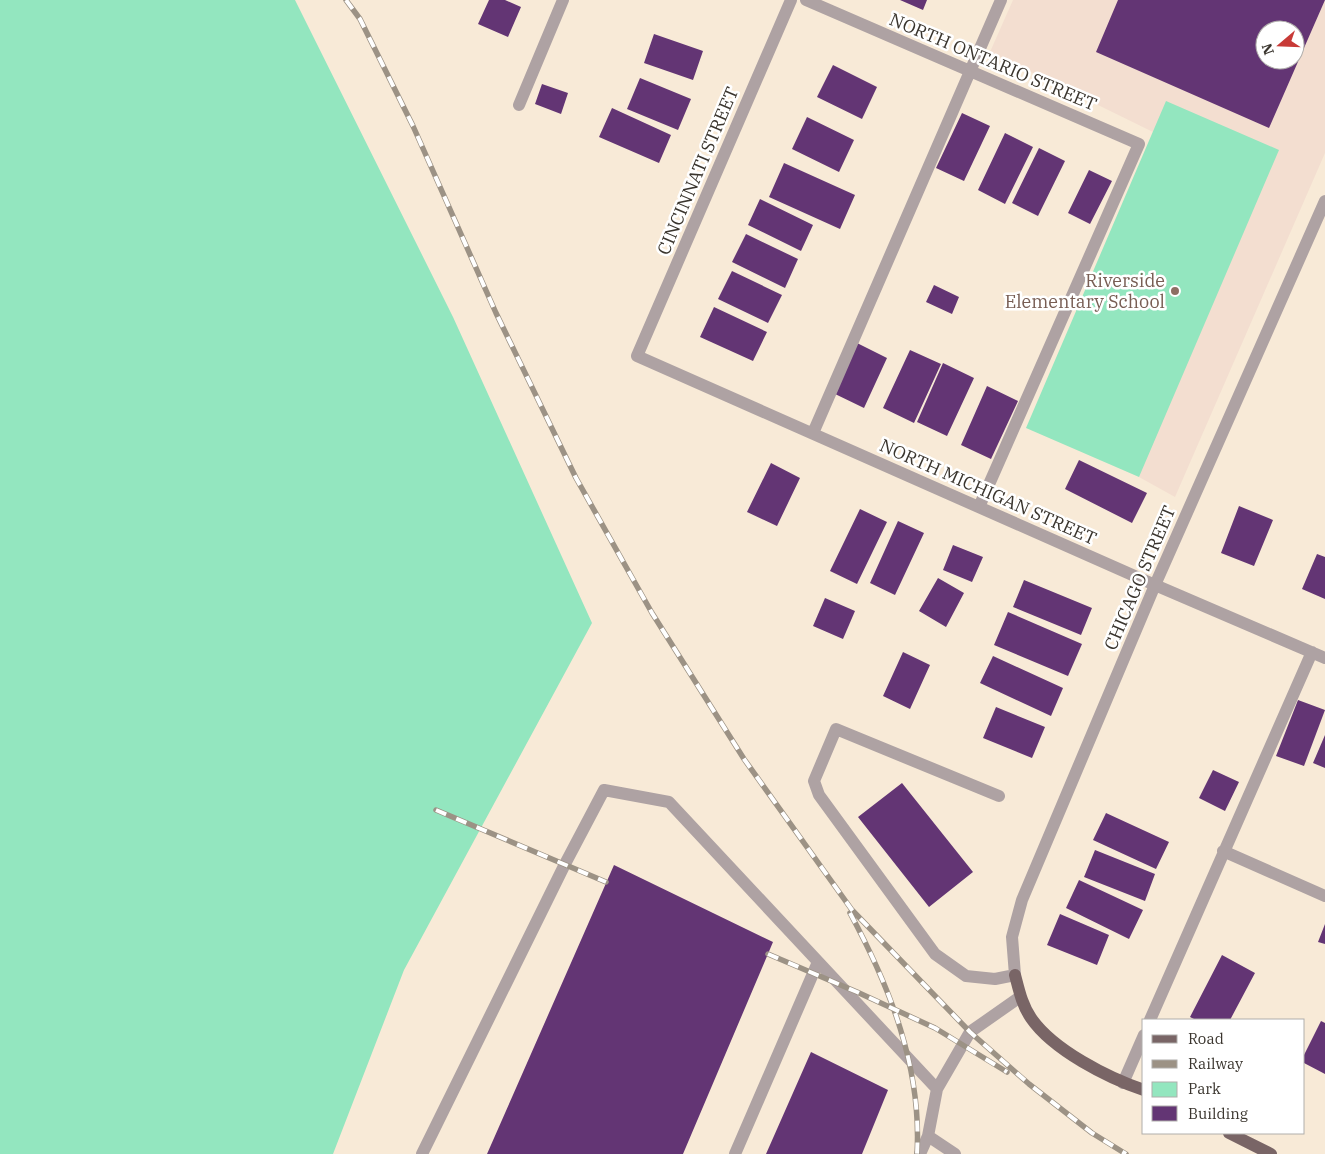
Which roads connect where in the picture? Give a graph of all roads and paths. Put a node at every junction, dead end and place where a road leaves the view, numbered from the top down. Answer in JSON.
{"nodes":[{"id":1,"x":563,"y":0,"type":"edge"},
{"id":2,"x":791,"y":0,"type":"edge"},
{"id":3,"x":806,"y":0,"type":"edge"},
{"id":4,"x":1001,"y":0,"type":"edge"},
{"id":5,"x":970,"y":71,"type":"junction"},
{"id":6,"x":519,"y":105,"type":"dead end"},
{"id":7,"x":1325,"y":201,"type":"edge"},
{"id":8,"x":1321,"y":219,"type":"edge"},
{"id":9,"x":637,"y":356,"type":"joint"},
{"id":10,"x":813,"y":434,"type":"junction"},
{"id":11,"x":979,"y":507,"type":"junction"},
{"id":12,"x":1155,"y":585,"type":"junction"},
{"id":13,"x":1312,"y":652,"type":"junction"},
{"id":14,"x":1325,"y":658,"type":"edge"},
{"id":15,"x":998,"y":796,"type":"dead end"},
{"id":16,"x":1223,"y":852,"type":"junction"},
{"id":17,"x":1325,"y":896,"type":"edge"},
{"id":18,"x":818,"y":962,"type":"junction"},
{"id":19,"x":1015,"y":975,"type":"junction"},
{"id":20,"x":1020,"y":997,"type":"junction"},
{"id":21,"x":1150,"y":1019,"type":"edge"},
{"id":22,"x":1142,"y":1040,"type":"edge"},
{"id":23,"x":1123,"y":1083,"type":"junction"},
{"id":24,"x":937,"y":1089,"type":"junction"},
{"id":25,"x":1142,"y":1089,"type":"edge"},
{"id":26,"x":1231,"y":1134,"type":"edge"},
{"id":27,"x":928,"y":1136,"type":"junction"},
{"id":28,"x":422,"y":1154,"type":"edge"},
{"id":29,"x":735,"y":1154,"type":"edge"},
{"id":30,"x":920,"y":1154,"type":"edge"},
{"id":31,"x":955,"y":1154,"type":"edge"},
{"id":32,"x":1271,"y":1154,"type":"edge"}],
"edges":[{"from":1,"to":6,"type":"street"},
{"from":2,"to":9,"type":"street","name":"CINCINNATI STREET"},
{"from":3,"to":5,"type":"street","name":"NORTH ONTARIO STREET"},
{"from":4,"to":5,"type":"street"},
{"from":5,"to":10,"type":"street"},
{"from":5,"to":11,"type":"street","name":"NORTH ONTARIO STREET"},
{"from":7,"to":8,"type":"street","name":"CHICAGO STREET"},
{"from":8,"to":12,"type":"street","name":"CHICAGO STREET"},
{"from":9,"to":10,"type":"street","name":"NORTH MICHIGAN STREET"},
{"from":10,"to":11,"type":"street","name":"NORTH MICHIGAN STREET"},
{"from":11,"to":12,"type":"street","name":"NORTH MICHIGAN STREET"},
{"from":12,"to":13,"type":"street","name":"NORTH MICHIGAN STREET"},
{"from":12,"to":19,"type":"street","name":"CHICAGO STREET"},
{"from":13,"to":14,"type":"street","name":"NORTH MICHIGAN STREET"},
{"from":13,"to":16,"type":"street"},
{"from":15,"to":19,"type":"street"},
{"from":16,"to":17,"type":"street"},
{"from":16,"to":21,"type":"street"},
{"from":18,"to":24,"type":"street"},
{"from":18,"to":28,"type":"street"},
{"from":18,"to":29,"type":"street"},
{"from":19,"to":20,"type":"main road"},
{"from":20,"to":23,"type":"main road"},
{"from":20,"to":24,"type":"street"},
{"from":22,"to":23,"type":"street"},
{"from":23,"to":25,"type":"main road"},
{"from":24,"to":27,"type":"street"},
{"from":26,"to":32,"type":"main road"},
{"from":27,"to":30,"type":"street"},
{"from":27,"to":31,"type":"street"}]}
